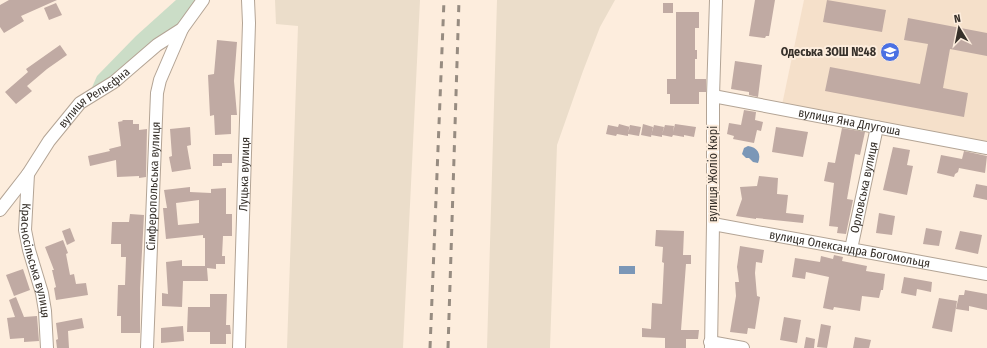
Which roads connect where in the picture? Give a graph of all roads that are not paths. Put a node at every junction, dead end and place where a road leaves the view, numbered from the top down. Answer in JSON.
{"nodes":[{"id":1,"x":203,"y":0,"type":"edge"},
{"id":2,"x":248,"y":0,"type":"edge"},
{"id":3,"x":716,"y":0,"type":"edge"},
{"id":4,"x":182,"y":28,"type":"junction"},
{"id":5,"x":713,"y":96,"type":"junction"},
{"id":6,"x":877,"y":127,"type":"junction"},
{"id":7,"x":987,"y":148,"type":"edge"},
{"id":8,"x":28,"y":174,"type":"junction"},
{"id":9,"x":0,"y":210,"type":"edge"},
{"id":10,"x":714,"y":224,"type":"junction"},
{"id":11,"x":851,"y":249,"type":"junction"},
{"id":12,"x":987,"y":274,"type":"edge"},
{"id":13,"x":710,"y":345,"type":"edge"},
{"id":14,"x":47,"y":348,"type":"edge"},
{"id":15,"x":147,"y":348,"type":"edge"},
{"id":16,"x":239,"y":348,"type":"edge"},
{"id":17,"x":743,"y":348,"type":"edge"}],
"edges":[{"from":1,"to":4,"type":"street","name":"вулиця Рельєфна"},
{"from":2,"to":16,"type":"street","name":"Луцька вулиця"},
{"from":3,"to":5,"type":"street","name":"вулиця Жоліо Кюрі"},
{"from":4,"to":8,"type":"street","name":"вулиця Рельєфна"},
{"from":4,"to":15,"type":"street","name":"Сімферопольська вулиця"},
{"from":5,"to":6,"type":"street","name":"вулиця Яна Длугоша"},
{"from":5,"to":10,"type":"street","name":"вулиця Жоліо Кюрі"},
{"from":6,"to":7,"type":"street","name":"вулиця Яна Длугоша"},
{"from":6,"to":11,"type":"street","name":"Орловська вулиця"},
{"from":8,"to":9,"type":"street","name":"вулиця Рельєфна"},
{"from":8,"to":14,"type":"street","name":"Красносільська вулиця"},
{"from":10,"to":11,"type":"street","name":"вулиця Олександра Богомольця"},
{"from":10,"to":13,"type":"street","name":"вулиця Жоліо Кюрі"},
{"from":11,"to":12,"type":"street","name":"вулиця Олександра Богомольця"},
{"from":13,"to":17,"type":"street"}]}
